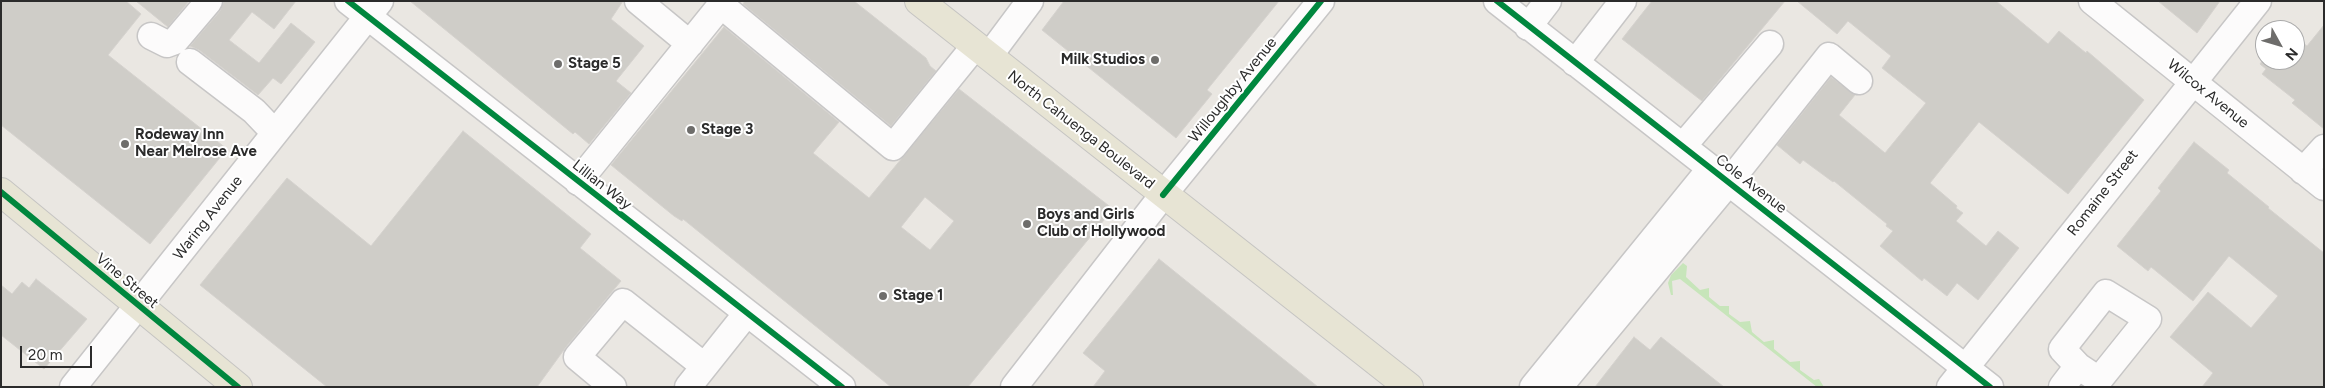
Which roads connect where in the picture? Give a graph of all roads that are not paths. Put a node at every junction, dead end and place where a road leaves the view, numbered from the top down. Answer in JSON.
{"nodes":[{"id":1,"x":209,"y":1,"type":"edge"},
{"id":2,"x":638,"y":1,"type":"edge"},
{"id":3,"x":919,"y":1,"type":"edge"},
{"id":4,"x":1030,"y":1,"type":"edge"},
{"id":5,"x":1322,"y":1,"type":"edge"},
{"id":6,"x":1497,"y":1,"type":"edge"},
{"id":7,"x":1548,"y":1,"type":"edge"},
{"id":8,"x":1623,"y":1,"type":"edge"},
{"id":9,"x":2092,"y":1,"type":"edge"},
{"id":10,"x":2258,"y":1,"type":"edge"},
{"id":11,"x":365,"y":6,"type":"edge"},
{"id":12,"x":1528,"y":27,"type":"junction"},
{"id":13,"x":151,"y":36,"type":"dead end"},
{"id":14,"x":690,"y":44,"type":"junction"},
{"id":15,"x":1770,"y":44,"type":"dead end"},
{"id":16,"x":982,"y":51,"type":"junction"},
{"id":17,"x":190,"y":62,"type":"dead end"},
{"id":18,"x":1575,"y":63,"type":"junction"},
{"id":19,"x":1859,"y":81,"type":"dead end"},
{"id":20,"x":2192,"y":82,"type":"junction"},
{"id":21,"x":275,"y":133,"type":"junction"},
{"id":22,"x":1683,"y":146,"type":"junction"},
{"id":23,"x":2324,"y":148,"type":"edge"},
{"id":24,"x":2304,"y":171,"type":"junction"},
{"id":25,"x":1720,"y":175,"type":"junction"},
{"id":26,"x":578,"y":182,"type":"junction"},
{"id":27,"x":2324,"y":187,"type":"edge"},
{"id":28,"x":1,"y":192,"type":"edge"},
{"id":29,"x":1163,"y":195,"type":"junction"},
{"id":30,"x":138,"y":306,"type":"junction"},
{"id":31,"x":747,"y":313,"type":"junction"},
{"id":32,"x":704,"y":366,"type":"junction"},
{"id":33,"x":2078,"y":366,"type":"dead end"},
{"id":34,"x":1958,"y":378,"type":"edge"},
{"id":35,"x":73,"y":387,"type":"edge"},
{"id":36,"x":238,"y":387,"type":"edge"},
{"id":37,"x":613,"y":387,"type":"edge"},
{"id":38,"x":688,"y":387,"type":"edge"},
{"id":39,"x":842,"y":387,"type":"edge"},
{"id":40,"x":1014,"y":387,"type":"edge"},
{"id":41,"x":1409,"y":387,"type":"edge"},
{"id":42,"x":1533,"y":387,"type":"edge"},
{"id":43,"x":1559,"y":387,"type":"edge"},
{"id":44,"x":1990,"y":387,"type":"edge"},
{"id":45,"x":2062,"y":387,"type":"edge"}],
"edges":[{"from":1,"to":13,"type":"street"},
{"from":2,"to":14,"type":"street"},
{"from":3,"to":16,"type":"main road","name":"North Cahuenga Boulevard"},
{"from":4,"to":16,"type":"street"},
{"from":5,"to":29,"type":"street","name":"Willoughby Avenue"},
{"from":6,"to":12,"type":"street","name":"Cole Avenue"},
{"from":7,"to":12,"type":"street"},
{"from":8,"to":18,"type":"street"},
{"from":9,"to":20,"type":"street","name":"Wilcox Avenue"},
{"from":10,"to":20,"type":"street","name":"Romaine Street"},
{"from":11,"to":21,"type":"street","name":"Waring Avenue"},
{"from":11,"to":26,"type":"street","name":"Lillian Way"},
{"from":12,"to":18,"type":"street","name":"Cole Avenue"},
{"from":14,"to":16,"type":"street"},
{"from":14,"to":26,"type":"street"},
{"from":15,"to":22,"type":"street"},
{"from":16,"to":29,"type":"main road","name":"North Cahuenga Boulevard"},
{"from":17,"to":21,"type":"street"},
{"from":18,"to":22,"type":"street","name":"Cole Avenue"},
{"from":19,"to":25,"type":"street"},
{"from":20,"to":24,"type":"street","name":"Wilcox Avenue"},
{"from":20,"to":34,"type":"street","name":"Romaine Street"},
{"from":21,"to":30,"type":"street","name":"Waring Avenue"},
{"from":22,"to":25,"type":"street","name":"Cole Avenue"},
{"from":23,"to":24,"type":"street"},
{"from":24,"to":27,"type":"street","name":"Wilcox Avenue"},
{"from":25,"to":34,"type":"street","name":"Cole Avenue"},
{"from":25,"to":42,"type":"street"},
{"from":25,"to":43,"type":"street"},
{"from":26,"to":31,"type":"street","name":"Lillian Way"},
{"from":28,"to":30,"type":"main road","name":"Vine Street"},
{"from":29,"to":40,"type":"street","name":"Willoughby Avenue"},
{"from":29,"to":41,"type":"main road","name":"North Cahuenga Boulevard"},
{"from":30,"to":35,"type":"street","name":"Waring Avenue"},
{"from":30,"to":36,"type":"main road","name":"Vine Street"},
{"from":31,"to":32,"type":"street"},
{"from":31,"to":39,"type":"street","name":"Lillian Way"},
{"from":32,"to":37,"type":"street"},
{"from":32,"to":38,"type":"street"},
{"from":33,"to":45,"type":"street"},
{"from":34,"to":44,"type":"street","name":"Cole Avenue"}]}
